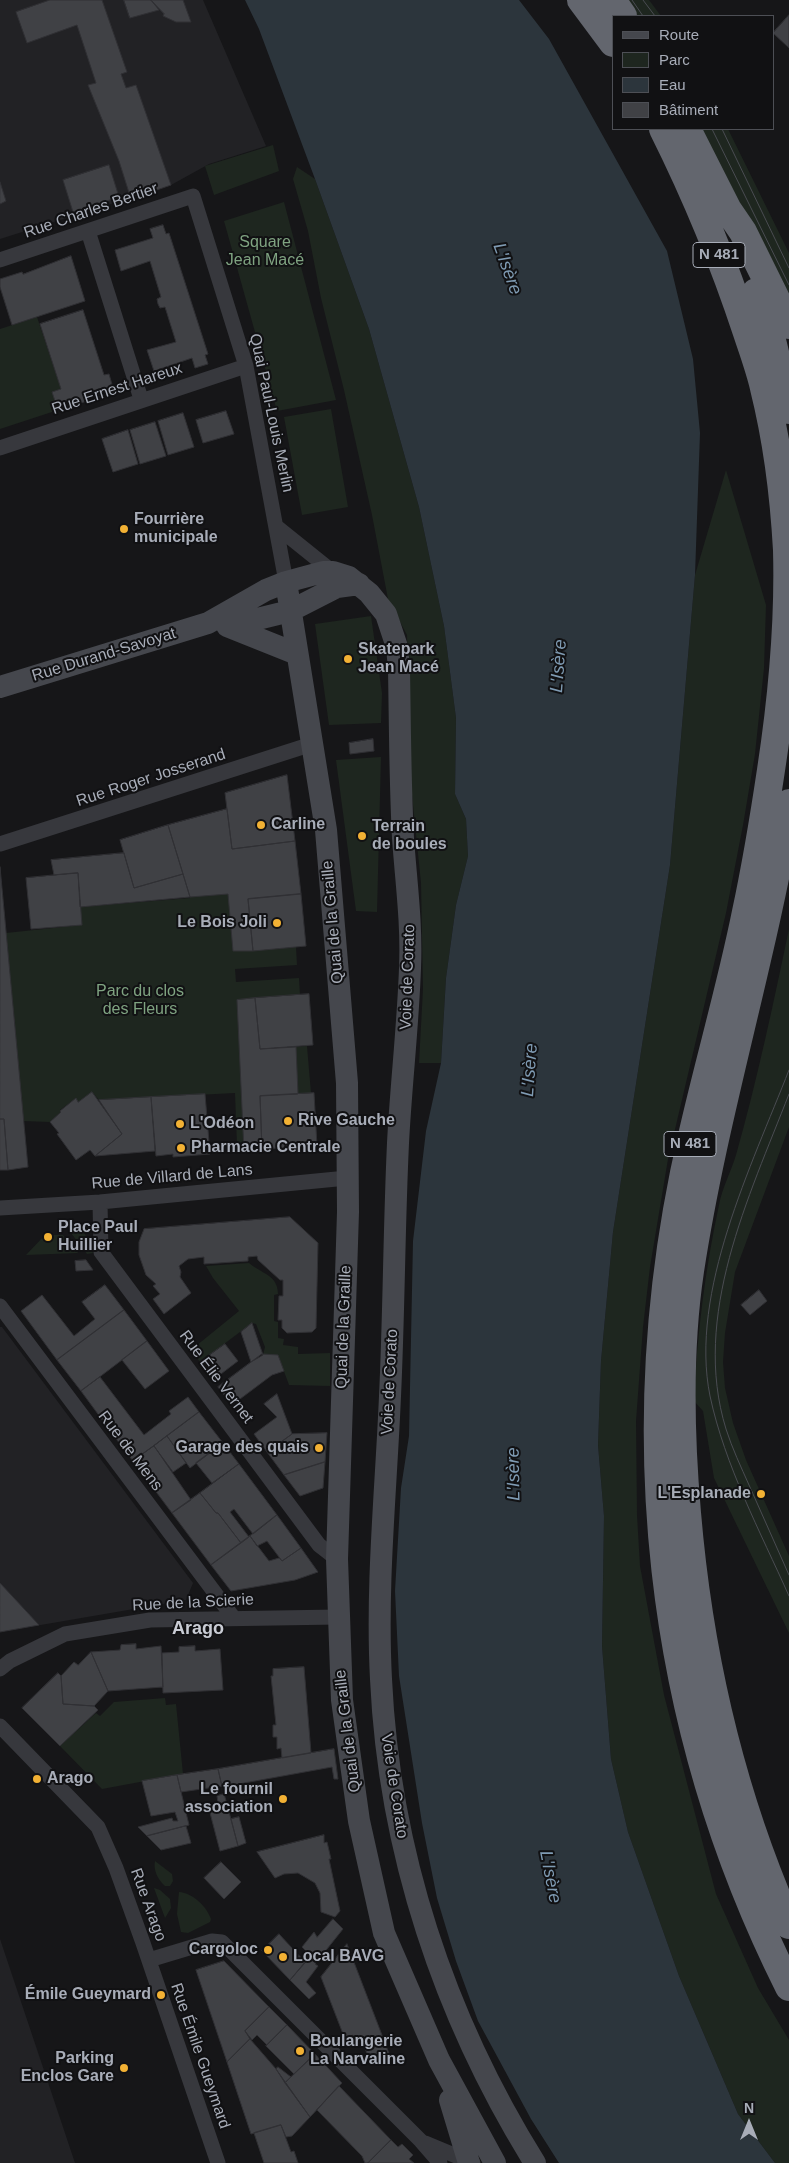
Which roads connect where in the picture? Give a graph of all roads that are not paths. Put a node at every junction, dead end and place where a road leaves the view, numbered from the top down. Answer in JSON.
{"nodes":[{"id":1,"x":581,"y":0,"type":"edge"},
{"id":2,"x":612,"y":0,"type":"edge"},
{"id":3,"x":622,"y":15,"type":"edge"},
{"id":4,"x":612,"y":42,"type":"edge"},
{"id":5,"x":664,"y":130,"type":"edge"},
{"id":6,"x":688,"y":130,"type":"edge"},
{"id":7,"x":193,"y":196,"type":"joint"},
{"id":8,"x":728,"y":210,"type":"junction"},
{"id":9,"x":88,"y":231,"type":"junction"},
{"id":10,"x":0,"y":260,"type":"edge"},
{"id":11,"x":789,"y":326,"type":"edge"},
{"id":12,"x":246,"y":366,"type":"junction"},
{"id":13,"x":141,"y":399,"type":"junction"},
{"id":14,"x":789,"y":410,"type":"edge"},
{"id":15,"x":0,"y":448,"type":"edge"},
{"id":16,"x":277,"y":527,"type":"junction"},
{"id":17,"x":333,"y":572,"type":"junction"},
{"id":18,"x":286,"y":582,"type":"junction"},
{"id":19,"x":359,"y":584,"type":"junction"},
{"id":20,"x":290,"y":611,"type":"junction"},
{"id":21,"x":219,"y":625,"type":"junction"},
{"id":22,"x":297,"y":654,"type":"junction"},
{"id":23,"x":0,"y":687,"type":"edge"},
{"id":24,"x":312,"y":744,"type":"junction"},
{"id":25,"x":789,"y":803,"type":"edge"},
{"id":26,"x":0,"y":844,"type":"edge"},
{"id":27,"x":347,"y":1178,"type":"junction"},
{"id":28,"x":100,"y":1202,"type":"junction"},
{"id":29,"x":0,"y":1208,"type":"edge"},
{"id":30,"x":0,"y":1306,"type":"edge"},
{"id":31,"x":337,"y":1559,"type":"junction"},
{"id":32,"x":233,"y":1617,"type":"junction"},
{"id":33,"x":338,"y":1617,"type":"junction"},
{"id":34,"x":0,"y":1669,"type":"edge"},
{"id":35,"x":0,"y":1726,"type":"edge"},
{"id":36,"x":789,"y":1925,"type":"edge"},
{"id":37,"x":149,"y":1960,"type":"junction"},
{"id":38,"x":789,"y":1988,"type":"edge"},
{"id":39,"x":439,"y":2060,"type":"junction"},
{"id":40,"x":459,"y":2131,"type":"junction"},
{"id":41,"x":421,"y":2141,"type":"junction"},
{"id":42,"x":437,"y":2148,"type":"junction"},
{"id":43,"x":469,"y":2162,"type":"edge"},
{"id":44,"x":218,"y":2163,"type":"edge"},
{"id":45,"x":440,"y":2163,"type":"edge"},
{"id":46,"x":495,"y":2163,"type":"edge"},
{"id":47,"x":535,"y":2163,"type":"edge"}],
"edges":[{"from":1,"to":4,"type":"highway"},
{"from":2,"to":3,"type":"highway"},
{"from":5,"to":38,"type":"highway","number":"N 481"},
{"from":6,"to":8,"type":"highway","number":"N 481"},
{"from":7,"to":9,"type":"street","name":"Rue Charles Bertier"},
{"from":7,"to":12,"type":"street","name":"Quai Paul-Louis Merlin"},
{"from":8,"to":11,"type":"highway"},
{"from":8,"to":14,"type":"highway","number":"N 481"},
{"from":9,"to":10,"type":"street","name":"Rue Charles Bertier"},
{"from":9,"to":13,"type":"street"},
{"from":12,"to":13,"type":"street","name":"Rue Ernest Hareux"},
{"from":12,"to":16,"type":"street","name":"Quai Paul-Louis Merlin"},
{"from":13,"to":15,"type":"street","name":"Rue Ernest Hareux"},
{"from":16,"to":17,"type":"street","name":"Voie de Corato"},
{"from":16,"to":18,"type":"street","name":"Quai Paul-Louis Merlin"},
{"from":17,"to":18,"type":"main road"},
{"from":17,"to":19,"type":"main road","name":"Voie de Corato"},
{"from":18,"to":20,"type":"main road","name":"Quai de la Graille"},
{"from":18,"to":21,"type":"main road","name":"Rue Durand-Savoyat"},
{"from":19,"to":20,"type":"main road"},
{"from":19,"to":47,"type":"main road","name":"Voie de Corato"},
{"from":20,"to":21,"type":"main road"},
{"from":20,"to":22,"type":"main road","name":"Quai de la Graille"},
{"from":21,"to":22,"type":"main road"},
{"from":21,"to":23,"type":"main road","name":"Rue Durand-Savoyat"},
{"from":22,"to":24,"type":"main road","name":"Quai de la Graille"},
{"from":24,"to":26,"type":"street","name":"Rue Roger Josserand"},
{"from":24,"to":27,"type":"main road","name":"Quai de la Graille"},
{"from":25,"to":36,"type":"highway","number":"N 481"},
{"from":27,"to":28,"type":"street","name":"Rue de Villard de Lans"},
{"from":27,"to":31,"type":"main road","name":"Quai de la Graille"},
{"from":28,"to":29,"type":"street","name":"Rue de Villard de Lans"},
{"from":28,"to":31,"type":"street","name":"Rue Élie Vernet"},
{"from":30,"to":32,"type":"street","name":"Rue de Mens"},
{"from":31,"to":33,"type":"main road","name":"Quai de la Graille"},
{"from":32,"to":33,"type":"street","name":"Rue de la Scierie"},
{"from":32,"to":34,"type":"street","name":"Rue de la Scierie"},
{"from":33,"to":39,"type":"main road","name":"Quai de la Graille"},
{"from":35,"to":37,"type":"street","name":"Rue Arago"},
{"from":37,"to":41,"type":"street","name":"Rue Arago"},
{"from":37,"to":44,"type":"street","name":"Rue Émile Gueymard"},
{"from":39,"to":40,"type":"main road"},
{"from":39,"to":46,"type":"main road"},
{"from":40,"to":42,"type":"street"},
{"from":40,"to":43,"type":"main road"},
{"from":41,"to":42,"type":"street","name":"Rue Arago"},
{"from":41,"to":45,"type":"street","name":"Rue Arago"},
{"from":42,"to":43,"type":"street","name":"Rue Arago"}]}
